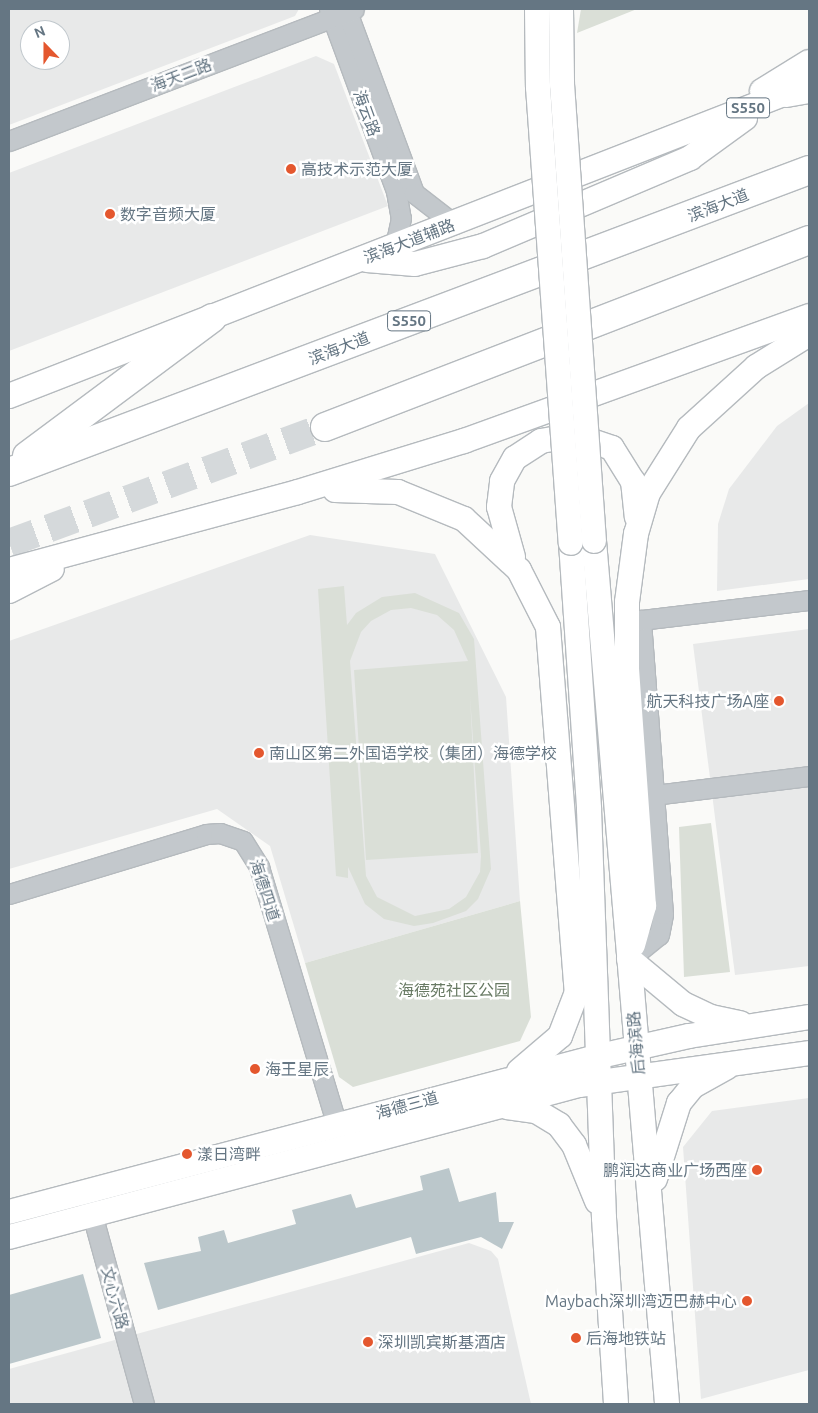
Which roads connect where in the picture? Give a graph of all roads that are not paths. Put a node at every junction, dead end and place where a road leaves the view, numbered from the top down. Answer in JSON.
{"nodes":[{"id":1,"x":537,"y":9,"type":"edge"},
{"id":2,"x":561,"y":9,"type":"edge"},
{"id":3,"x":342,"y":11,"type":"edge"},
{"id":4,"x":809,"y":62,"type":"edge"},
{"id":5,"x":794,"y":91,"type":"edge"},
{"id":6,"x":711,"y":122,"type":"junction"},
{"id":7,"x":9,"y":141,"type":"edge"},
{"id":8,"x":809,"y":170,"type":"edge"},
{"id":9,"x":454,"y":224,"type":"junction"},
{"id":10,"x":809,"y":240,"type":"edge"},
{"id":11,"x":395,"y":247,"type":"junction"},
{"id":12,"x":363,"y":259,"type":"junction"},
{"id":13,"x":809,"y":316,"type":"edge"},
{"id":14,"x":212,"y":318,"type":"junction"},
{"id":15,"x":809,"y":334,"type":"edge"},
{"id":16,"x":9,"y":396,"type":"edge"},
{"id":17,"x":325,"y":427,"type":"tunnel mouth"},
{"id":18,"x":9,"y":471,"type":"edge"},
{"id":19,"x":298,"y":492,"type":"junction"},
{"id":20,"x":636,"y":534,"type":"junction"},
{"id":21,"x":96,"y":547,"type":"junction"},
{"id":22,"x":9,"y":570,"type":"edge"},
{"id":23,"x":519,"y":570,"type":"junction"},
{"id":24,"x":9,"y":591,"type":"edge"},
{"id":25,"x":809,"y":600,"type":"edge"},
{"id":26,"x":809,"y":776,"type":"edge"},
{"id":27,"x":654,"y":795,"type":"junction"},
{"id":28,"x":9,"y":894,"type":"edge"},
{"id":29,"x":577,"y":951,"type":"junction"},
{"id":30,"x":629,"y":959,"type":"junction"},
{"id":31,"x":597,"y":1007,"type":"junction"},
{"id":32,"x":809,"y":1018,"type":"edge"},
{"id":33,"x":761,"y":1024,"type":"junction"},
{"id":34,"x":637,"y":1048,"type":"junction"},
{"id":35,"x":809,"y":1054,"type":"edge"},
{"id":36,"x":600,"y":1056,"type":"junction"},
{"id":37,"x":740,"y":1062,"type":"junction"},
{"id":38,"x":639,"y":1074,"type":"junction"},
{"id":39,"x":503,"y":1080,"type":"junction"},
{"id":40,"x":601,"y":1080,"type":"junction"},
{"id":41,"x":493,"y":1108,"type":"junction"},
{"id":42,"x":336,"y":1124,"type":"junction"},
{"id":43,"x":343,"y":1147,"type":"junction"},
{"id":44,"x":86,"y":1191,"type":"junction"},
{"id":45,"x":651,"y":1192,"type":"junction"},
{"id":46,"x":9,"y":1212,"type":"edge"},
{"id":47,"x":92,"y":1215,"type":"junction"},
{"id":48,"x":604,"y":1218,"type":"junction"},
{"id":49,"x":9,"y":1237,"type":"edge"},
{"id":50,"x":144,"y":1404,"type":"edge"},
{"id":51,"x":616,"y":1404,"type":"edge"},
{"id":52,"x":667,"y":1404,"type":"edge"}],
"edges":[{"from":1,"to":31,"type":"main road","bridge":true},
{"from":2,"to":30,"type":"main road","name":"后海滨路","bridge":true},
{"from":3,"to":7,"type":"street","name":"海天二路"},
{"from":3,"to":9,"type":"street","name":"海云路"},
{"from":3,"to":11,"type":"street","name":"海云路"},
{"from":4,"to":6,"type":"main road"},
{"from":5,"to":6,"type":"main road","name":"滨海大道辅路","number":"S550"},
{"from":5,"to":12,"type":"main road"},
{"from":6,"to":9,"type":"main road","name":"滨海大道辅路","number":"S550"},
{"from":8,"to":18,"type":"highway","name":"滨海大道","number":"S550"},
{"from":9,"to":11,"type":"main road","name":"滨海大道辅路","number":"S550"},
{"from":10,"to":17,"type":"highway"},
{"from":11,"to":12,"type":"main road","name":"滨海大道辅路","number":"S550"},
{"from":12,"to":14,"type":"main road","name":"滨海大道辅路","number":"S550"},
{"from":13,"to":19,"type":"main road"},
{"from":14,"to":16,"type":"main road","name":"滨海大道辅路","number":"S550"},
{"from":14,"to":18,"type":"highway"},
{"from":15,"to":20,"type":"main road"},
{"from":19,"to":21,"type":"main road"},
{"from":19,"to":23,"type":"main road"},
{"from":20,"to":23,"type":"main road"},
{"from":20,"to":30,"type":"main road"},
{"from":21,"to":22,"type":"main road"},
{"from":21,"to":24,"type":"main road"},
{"from":23,"to":29,"type":"main road"},
{"from":25,"to":27,"type":"street"},
{"from":26,"to":27,"type":"street"},
{"from":27,"to":30,"type":"street"},
{"from":28,"to":42,"type":"street","name":"海德四道"},
{"from":29,"to":31,"type":"main road"},
{"from":29,"to":39,"type":"main road"},
{"from":30,"to":33,"type":"main road"},
{"from":30,"to":34,"type":"main road","name":"后海滨路"},
{"from":31,"to":36,"type":"main road"},
{"from":32,"to":33,"type":"main road","name":"海德三道"},
{"from":33,"to":34,"type":"main road","name":"海德三道"},
{"from":34,"to":36,"type":"main road","name":"海德三道"},
{"from":34,"to":38,"type":"main road","name":"后海滨路"},
{"from":35,"to":37,"type":"main road","name":"海德三道"},
{"from":36,"to":39,"type":"main road","name":"海德三道"},
{"from":36,"to":40,"type":"main road"},
{"from":37,"to":38,"type":"main road","name":"海德三道"},
{"from":37,"to":45,"type":"main road"},
{"from":38,"to":40,"type":"main road","name":"海德三道"},
{"from":38,"to":45,"type":"main road","name":"后海滨路"},
{"from":39,"to":42,"type":"main road","name":"海德三道"},
{"from":40,"to":41,"type":"main road","name":"海德三道"},
{"from":40,"to":48,"type":"main road"},
{"from":41,"to":43,"type":"main road","name":"海德三道"},
{"from":41,"to":48,"type":"main road"},
{"from":42,"to":43,"type":"street","name":"海德四道"},
{"from":42,"to":44,"type":"main road","name":"海德三道"},
{"from":43,"to":47,"type":"main road","name":"海德三道"},
{"from":44,"to":46,"type":"main road","name":"海德三道"},
{"from":44,"to":47,"type":"street","name":"文心六路"},
{"from":45,"to":52,"type":"main road","name":"后海滨路"},
{"from":47,"to":49,"type":"main road","name":"海德三道"},
{"from":47,"to":50,"type":"street","name":"文心六路"},
{"from":48,"to":51,"type":"main road"}]}
